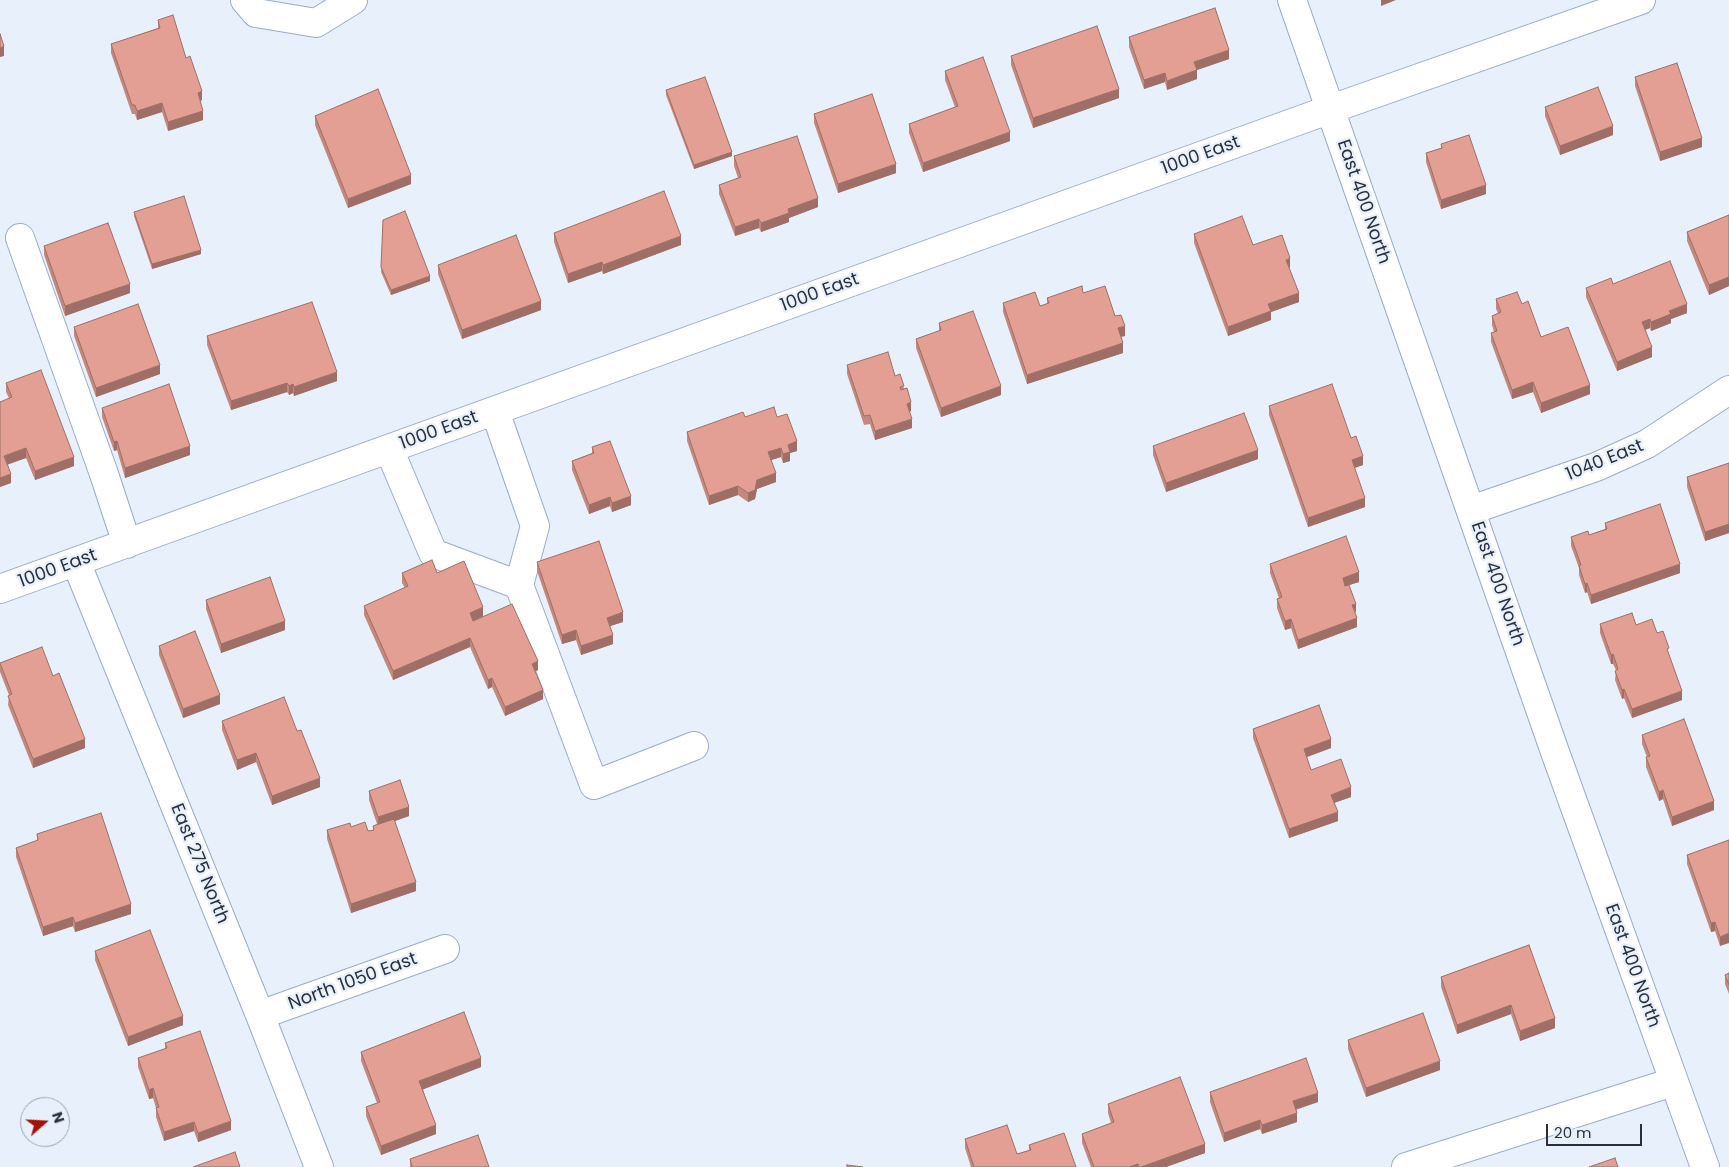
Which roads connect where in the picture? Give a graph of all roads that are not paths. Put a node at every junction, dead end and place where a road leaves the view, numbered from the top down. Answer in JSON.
{"nodes":[{"id":1,"x":245,"y":0,"type":"edge"},
{"id":2,"x":353,"y":0,"type":"edge"},
{"id":3,"x":1292,"y":0,"type":"edge"},
{"id":4,"x":1641,"y":0,"type":"edge"},
{"id":5,"x":1331,"y":109,"type":"junction"},
{"id":6,"x":20,"y":238,"type":"dead end"},
{"id":7,"x":1729,"y":390,"type":"edge"},
{"id":8,"x":495,"y":411,"type":"junction"},
{"id":9,"x":389,"y":449,"type":"junction"},
{"id":10,"x":1471,"y":510,"type":"junction"},
{"id":11,"x":127,"y":544,"type":"junction"},
{"id":12,"x":76,"y":562,"type":"junction"},
{"id":13,"x":519,"y":585,"type":"junction"},
{"id":14,"x":0,"y":589,"type":"edge"},
{"id":15,"x":694,"y":746,"type":"dead end"},
{"id":16,"x":445,"y":949,"type":"dead end"},
{"id":17,"x":260,"y":1014,"type":"junction"},
{"id":18,"x":1673,"y":1082,"type":"junction"},
{"id":19,"x":319,"y":1167,"type":"edge"},
{"id":20,"x":1406,"y":1167,"type":"edge"},
{"id":21,"x":1705,"y":1167,"type":"edge"}],
"edges":[{"from":1,"to":2,"type":"street"},
{"from":3,"to":5,"type":"street","name":"East 400 North"},
{"from":4,"to":5,"type":"street","name":"1000 East"},
{"from":5,"to":8,"type":"street","name":"1000 East"},
{"from":5,"to":10,"type":"street","name":"East 400 North"},
{"from":6,"to":11,"type":"street"},
{"from":7,"to":10,"type":"street","name":"1040 East"},
{"from":8,"to":9,"type":"street","name":"1000 East"},
{"from":8,"to":13,"type":"street"},
{"from":9,"to":11,"type":"street","name":"1000 East"},
{"from":9,"to":13,"type":"street"},
{"from":10,"to":18,"type":"street","name":"East 400 North"},
{"from":11,"to":12,"type":"street","name":"1000 East"},
{"from":12,"to":14,"type":"street","name":"1000 East"},
{"from":12,"to":17,"type":"street","name":"East 275 North"},
{"from":13,"to":15,"type":"street"},
{"from":16,"to":17,"type":"street","name":"North 1050 East"},
{"from":17,"to":19,"type":"street","name":"East 275 North"},
{"from":18,"to":20,"type":"street"},
{"from":18,"to":21,"type":"street","name":"East 400 North"}]}
